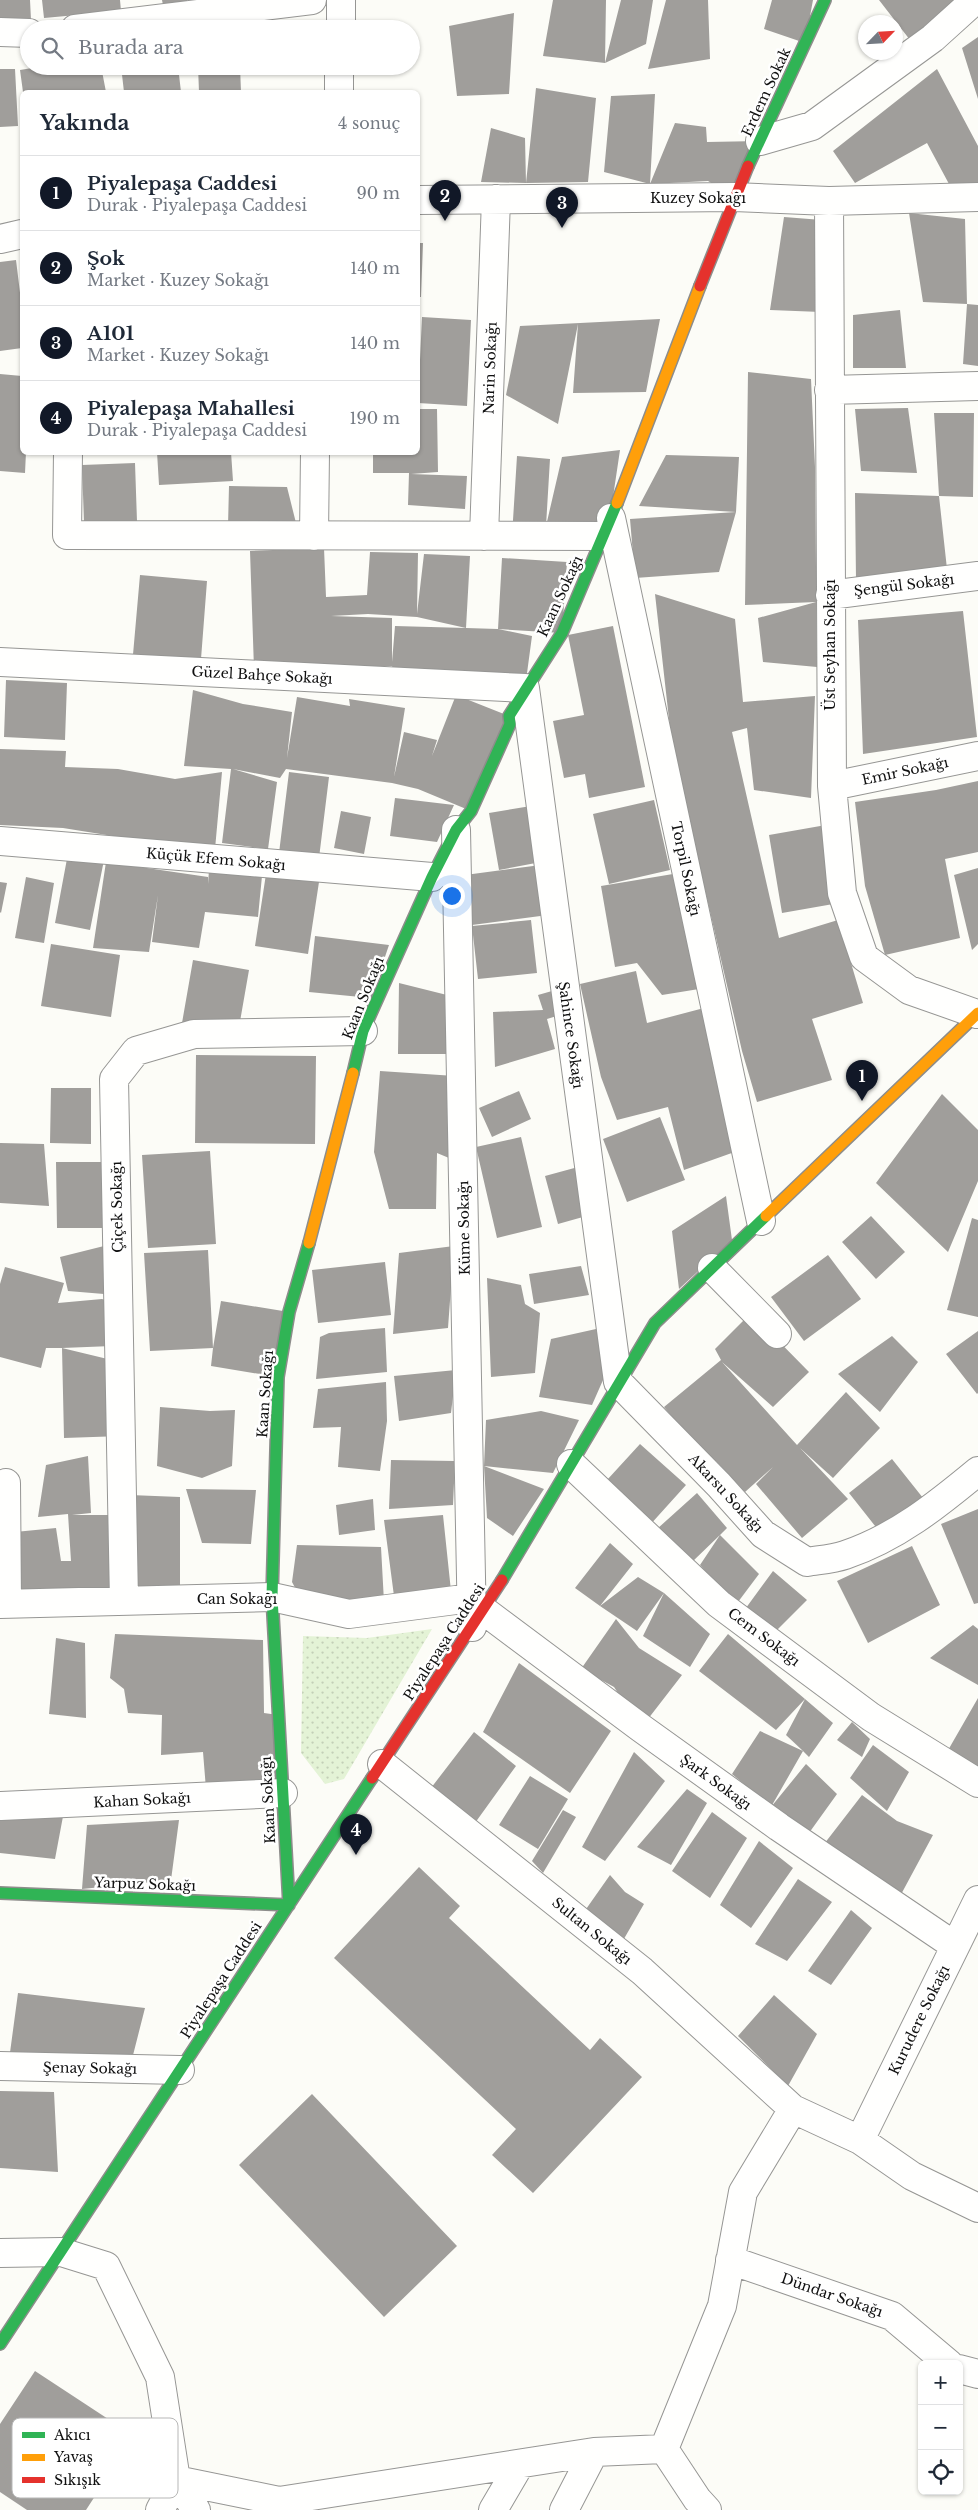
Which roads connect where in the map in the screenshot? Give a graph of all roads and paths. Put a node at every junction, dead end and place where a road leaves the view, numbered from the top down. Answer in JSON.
{"nodes":[{"id":1,"x":312,"y":0,"type":"edge"},
{"id":2,"x":342,"y":0,"type":"edge"},
{"id":3,"x":825,"y":0,"type":"edge"},
{"id":4,"x":975,"y":0,"type":"edge"},
{"id":5,"x":149,"y":20,"type":"edge"},
{"id":6,"x":341,"y":20,"type":"edge"},
{"id":7,"x":0,"y":32,"type":"edge"},
{"id":8,"x":20,"y":33,"type":"edge"},
{"id":9,"x":339,"y":75,"type":"edge"},
{"id":10,"x":338,"y":90,"type":"edge"},
{"id":11,"x":760,"y":142,"type":"junction"},
{"id":12,"x":734,"y":197,"type":"junction"},
{"id":13,"x":978,"y":197,"type":"edge"},
{"id":14,"x":420,"y":200,"type":"edge"},
{"id":15,"x":496,"y":200,"type":"junction"},
{"id":16,"x":829,"y":201,"type":"junction"},
{"id":17,"x":20,"y":234,"type":"edge"},
{"id":18,"x":0,"y":239,"type":"edge"},
{"id":19,"x":978,"y":386,"type":"edge"},
{"id":20,"x":829,"y":390,"type":"junction"},
{"id":21,"x":68,"y":455,"type":"edge"},
{"id":22,"x":314,"y":455,"type":"edge"},
{"id":23,"x":608,"y":527,"type":"junction"},
{"id":24,"x":314,"y":536,"type":"junction"},
{"id":25,"x":484,"y":536,"type":"junction"},
{"id":26,"x":978,"y":576,"type":"edge"},
{"id":27,"x":830,"y":594,"type":"junction"},
{"id":28,"x":0,"y":662,"type":"edge"},
{"id":29,"x":525,"y":688,"type":"junction"},
{"id":30,"x":978,"y":756,"type":"edge"},
{"id":31,"x":832,"y":786,"type":"junction"},
{"id":32,"x":456,"y":830,"type":"junction"},
{"id":33,"x":0,"y":841,"type":"edge"},
{"id":34,"x":432,"y":877,"type":"junction"},
{"id":35,"x":977,"y":1013,"type":"edge"},
{"id":36,"x":363,"y":1031,"type":"junction"},
{"id":37,"x":761,"y":1221,"type":"junction"},
{"id":38,"x":712,"y":1268,"type":"junction"},
{"id":39,"x":777,"y":1334,"type":"dead end"},
{"id":40,"x":618,"y":1382,"type":"junction"},
{"id":41,"x":571,"y":1464,"type":"junction"},
{"id":42,"x":978,"y":1471,"type":"edge"},
{"id":43,"x":6,"y":1483,"type":"dead end"},
{"id":44,"x":272,"y":1597,"type":"junction"},
{"id":45,"x":124,"y":1601,"type":"junction"},
{"id":46,"x":4,"y":1604,"type":"edge"},
{"id":47,"x":475,"y":1611,"type":"junction"},
{"id":48,"x":382,"y":1764,"type":"junction"},
{"id":49,"x":978,"y":1783,"type":"edge"},
{"id":50,"x":283,"y":1793,"type":"junction"},
{"id":51,"x":1,"y":1806,"type":"edge"},
{"id":52,"x":0,"y":1893,"type":"edge"},
{"id":53,"x":978,"y":1900,"type":"edge"},
{"id":54,"x":288,"y":1906,"type":"junction"},
{"id":55,"x":955,"y":1946,"type":"junction"},
{"id":56,"x":0,"y":2066,"type":"edge"},
{"id":57,"x":180,"y":2070,"type":"junction"},
{"id":58,"x":793,"y":2108,"type":"junction"},
{"id":59,"x":860,"y":2140,"type":"junction"},
{"id":60,"x":978,"y":2208,"type":"edge"},
{"id":61,"x":61,"y":2252,"type":"junction"},
{"id":62,"x":0,"y":2253,"type":"edge"},
{"id":63,"x":730,"y":2260,"type":"junction"},
{"id":64,"x":0,"y":2344,"type":"edge"},
{"id":65,"x":944,"y":2360,"type":"edge"},
{"id":66,"x":963,"y":2370,"type":"edge"},
{"id":67,"x":978,"y":2374,"type":"edge"},
{"id":68,"x":166,"y":2418,"type":"edge"},
{"id":69,"x":664,"y":2449,"type":"junction"},
{"id":70,"x":594,"y":2452,"type":"junction"},
{"id":71,"x":520,"y":2464,"type":"junction"},
{"id":72,"x":178,"y":2480,"type":"edge"},
{"id":73,"x":178,"y":2483,"type":"edge"},
{"id":74,"x":166,"y":2498,"type":"edge"},
{"id":75,"x":699,"y":2506,"type":"edge"},
{"id":76,"x":160,"y":2510,"type":"edge"},
{"id":77,"x":196,"y":2510,"type":"edge"},
{"id":78,"x":493,"y":2510,"type":"edge"},
{"id":79,"x":564,"y":2510,"type":"edge"}],
"edges":[{"from":1,"to":5,"type":"street"},
{"from":2,"to":6,"type":"street"},
{"from":3,"to":11,"type":"street","name":"Erdem Sokak"},
{"from":4,"to":11,"type":"street"},
{"from":7,"to":8,"type":"street"},
{"from":9,"to":10,"type":"street"},
{"from":11,"to":12,"type":"street","name":"Erdem Sokak"},
{"from":12,"to":15,"type":"street","name":"Kuzey Sokağı"},
{"from":12,"to":16,"type":"street","name":"Kuzey Sokağı"},
{"from":12,"to":23,"type":"street","name":"Kaan Sokağı"},
{"from":13,"to":16,"type":"street","name":"Kuzey Sokağı"},
{"from":14,"to":15,"type":"street","name":"Kuzey Sokağı"},
{"from":15,"to":25,"type":"street","name":"Narin Sokağı"},
{"from":16,"to":20,"type":"street","name":"Üst Seyhan Sokağı"},
{"from":17,"to":18,"type":"street"},
{"from":19,"to":20,"type":"street"},
{"from":20,"to":27,"type":"street","name":"Üst Seyhan Sokağı"},
{"from":21,"to":24,"type":"street"},
{"from":22,"to":24,"type":"street"},
{"from":23,"to":25,"type":"street"},
{"from":23,"to":29,"type":"street","name":"Kaan Sokağı"},
{"from":23,"to":37,"type":"street","name":"Torpil Sokağı"},
{"from":24,"to":25,"type":"street"},
{"from":26,"to":27,"type":"street","name":"Şengül Sokağı"},
{"from":27,"to":31,"type":"street","name":"Üst Seyhan Sokağı"},
{"from":28,"to":29,"type":"street","name":"Güzel Bahçe Sokağı"},
{"from":29,"to":32,"type":"street","name":"Kaan Sokağı"},
{"from":29,"to":40,"type":"street","name":"Şahince Sokağı"},
{"from":30,"to":31,"type":"street","name":"Emir Sokağı"},
{"from":31,"to":35,"type":"street","name":"Üst Seyhan Sokağı"},
{"from":32,"to":34,"type":"street","name":"Kaan Sokağı"},
{"from":32,"to":47,"type":"street","name":"Küme Sokağı"},
{"from":33,"to":34,"type":"street","name":"Küçük Efem Sokağı"},
{"from":34,"to":36,"type":"street","name":"Kaan Sokağı"},
{"from":35,"to":37,"type":"street","name":"Piyalepaşa Caddesi"},
{"from":36,"to":44,"type":"street","name":"Kaan Sokağı"},
{"from":36,"to":45,"type":"street","name":"Çiçek Sokağı"},
{"from":37,"to":38,"type":"street","name":"Piyalepaşa Caddesi"},
{"from":38,"to":39,"type":"street"},
{"from":38,"to":40,"type":"street","name":"Piyalepaşa Caddesi"},
{"from":40,"to":41,"type":"street","name":"Piyalepaşa Caddesi"},
{"from":40,"to":42,"type":"street","name":"Akarsu Sokağı"},
{"from":41,"to":47,"type":"street","name":"Piyalepaşa Caddesi"},
{"from":41,"to":49,"type":"street","name":"Cem Sokağı"},
{"from":43,"to":46,"type":"street"},
{"from":44,"to":45,"type":"street","name":"Can Sokağı"},
{"from":44,"to":47,"type":"street","name":"Can Sokağı"},
{"from":44,"to":50,"type":"street","name":"Kaan Sokağı"},
{"from":45,"to":46,"type":"street","name":"Can Sokağı"},
{"from":47,"to":48,"type":"street","name":"Piyalepaşa Caddesi"},
{"from":47,"to":55,"type":"street","name":"Şark Sokağı"},
{"from":48,"to":54,"type":"street","name":"Piyalepaşa Caddesi"},
{"from":48,"to":58,"type":"street","name":"Sultan Sokağı"},
{"from":50,"to":51,"type":"street","name":"Kahan Sokağı"},
{"from":50,"to":54,"type":"street","name":"Kaan Sokağı"},
{"from":52,"to":54,"type":"street","name":"Yarpuz Sokağı"},
{"from":53,"to":55,"type":"street","name":"Kurudere Sokağı"},
{"from":54,"to":57,"type":"street","name":"Piyalepaşa Caddesi"},
{"from":55,"to":59,"type":"street","name":"Kurudere Sokağı"},
{"from":56,"to":57,"type":"street","name":"Şenay Sokağı"},
{"from":57,"to":61,"type":"street","name":"Piyalepaşa Caddesi"},
{"from":58,"to":59,"type":"street","name":"Sultan Sokağı"},
{"from":58,"to":63,"type":"street"},
{"from":59,"to":60,"type":"street","name":"Sultan Sokağı"},
{"from":61,"to":62,"type":"street"},
{"from":61,"to":64,"type":"street","name":"Piyalepaşa Caddesi"},
{"from":61,"to":68,"type":"street"},
{"from":63,"to":65,"type":"street","name":"Dündar Sokağı"},
{"from":63,"to":69,"type":"street"},
{"from":66,"to":67,"type":"street"},
{"from":69,"to":70,"type":"street"},
{"from":69,"to":75,"type":"street"},
{"from":70,"to":71,"type":"street"},
{"from":70,"to":79,"type":"street"},
{"from":71,"to":72,"type":"street"},
{"from":71,"to":78,"type":"street"},
{"from":73,"to":77,"type":"street"},
{"from":74,"to":76,"type":"street"}]}
